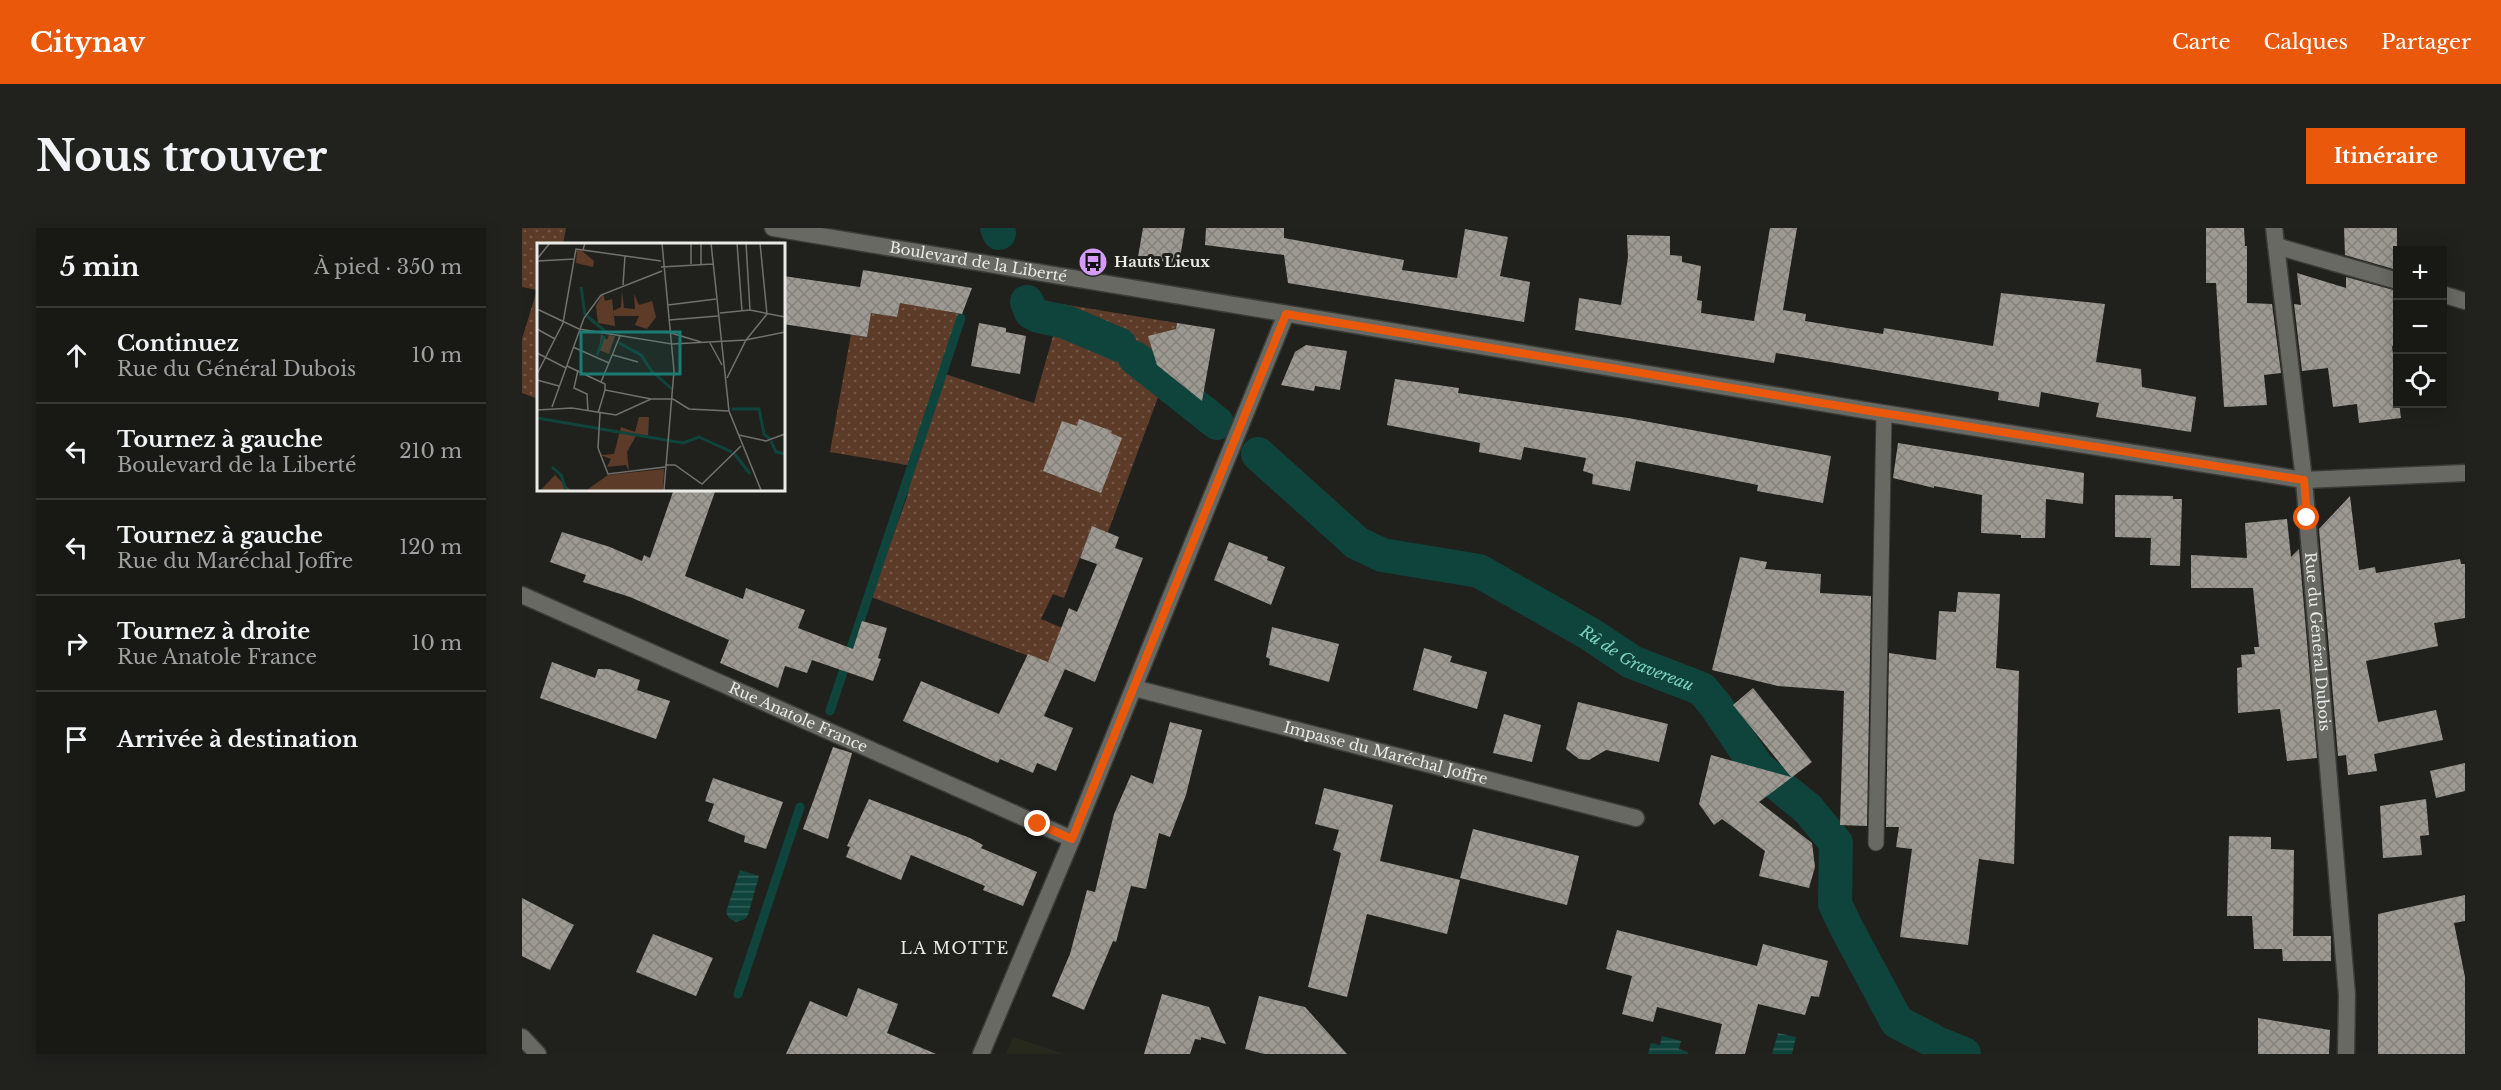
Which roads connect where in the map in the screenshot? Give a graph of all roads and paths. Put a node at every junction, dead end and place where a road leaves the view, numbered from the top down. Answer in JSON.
{"nodes":[{"id":1,"x":773,"y":228,"type":"edge"},
{"id":2,"x":2274,"y":228,"type":"edge"},
{"id":3,"x":2276,"y":246,"type":"junction"},
{"id":4,"x":2393,"y":280,"type":"edge"},
{"id":5,"x":2447,"y":296,"type":"edge"},
{"id":6,"x":2465,"y":301,"type":"edge"},
{"id":7,"x":1286,"y":314,"type":"junction"},
{"id":8,"x":1884,"y":413,"type":"junction"},
{"id":9,"x":2465,"y":473,"type":"edge"},
{"id":10,"x":2304,"y":480,"type":"junction"},
{"id":11,"x":522,"y":595,"type":"edge"},
{"id":12,"x":1134,"y":688,"type":"junction"},
{"id":13,"x":1636,"y":818,"type":"dead end"},
{"id":14,"x":1072,"y":839,"type":"junction"},
{"id":15,"x":1876,"y":843,"type":"dead end"},
{"id":16,"x":522,"y":1037,"type":"edge"},
{"id":17,"x":537,"y":1054,"type":"edge"},
{"id":18,"x":981,"y":1054,"type":"edge"},
{"id":19,"x":2346,"y":1054,"type":"edge"}],
"edges":[{"from":1,"to":7,"type":"street","name":"Boulevard de la Liberté"},
{"from":2,"to":3,"type":"street","name":"Rue du Général Dubois"},
{"from":3,"to":4,"type":"street"},
{"from":3,"to":10,"type":"street","name":"Rue du Général Dubois"},
{"from":5,"to":6,"type":"street"},
{"from":7,"to":8,"type":"street","name":"Boulevard de la Liberté"},
{"from":7,"to":12,"type":"street"},
{"from":8,"to":10,"type":"street","name":"Boulevard de la Liberté"},
{"from":8,"to":15,"type":"lane"},
{"from":9,"to":10,"type":"street","name":"Boulevard de la Liberté"},
{"from":10,"to":19,"type":"street","name":"Rue du Général Dubois"},
{"from":11,"to":14,"type":"street","name":"Rue Anatole France"},
{"from":12,"to":13,"type":"street","name":"Impasse du Maréchal Joffre"},
{"from":12,"to":14,"type":"street"},
{"from":14,"to":18,"type":"street"},
{"from":16,"to":17,"type":"street"}]}
